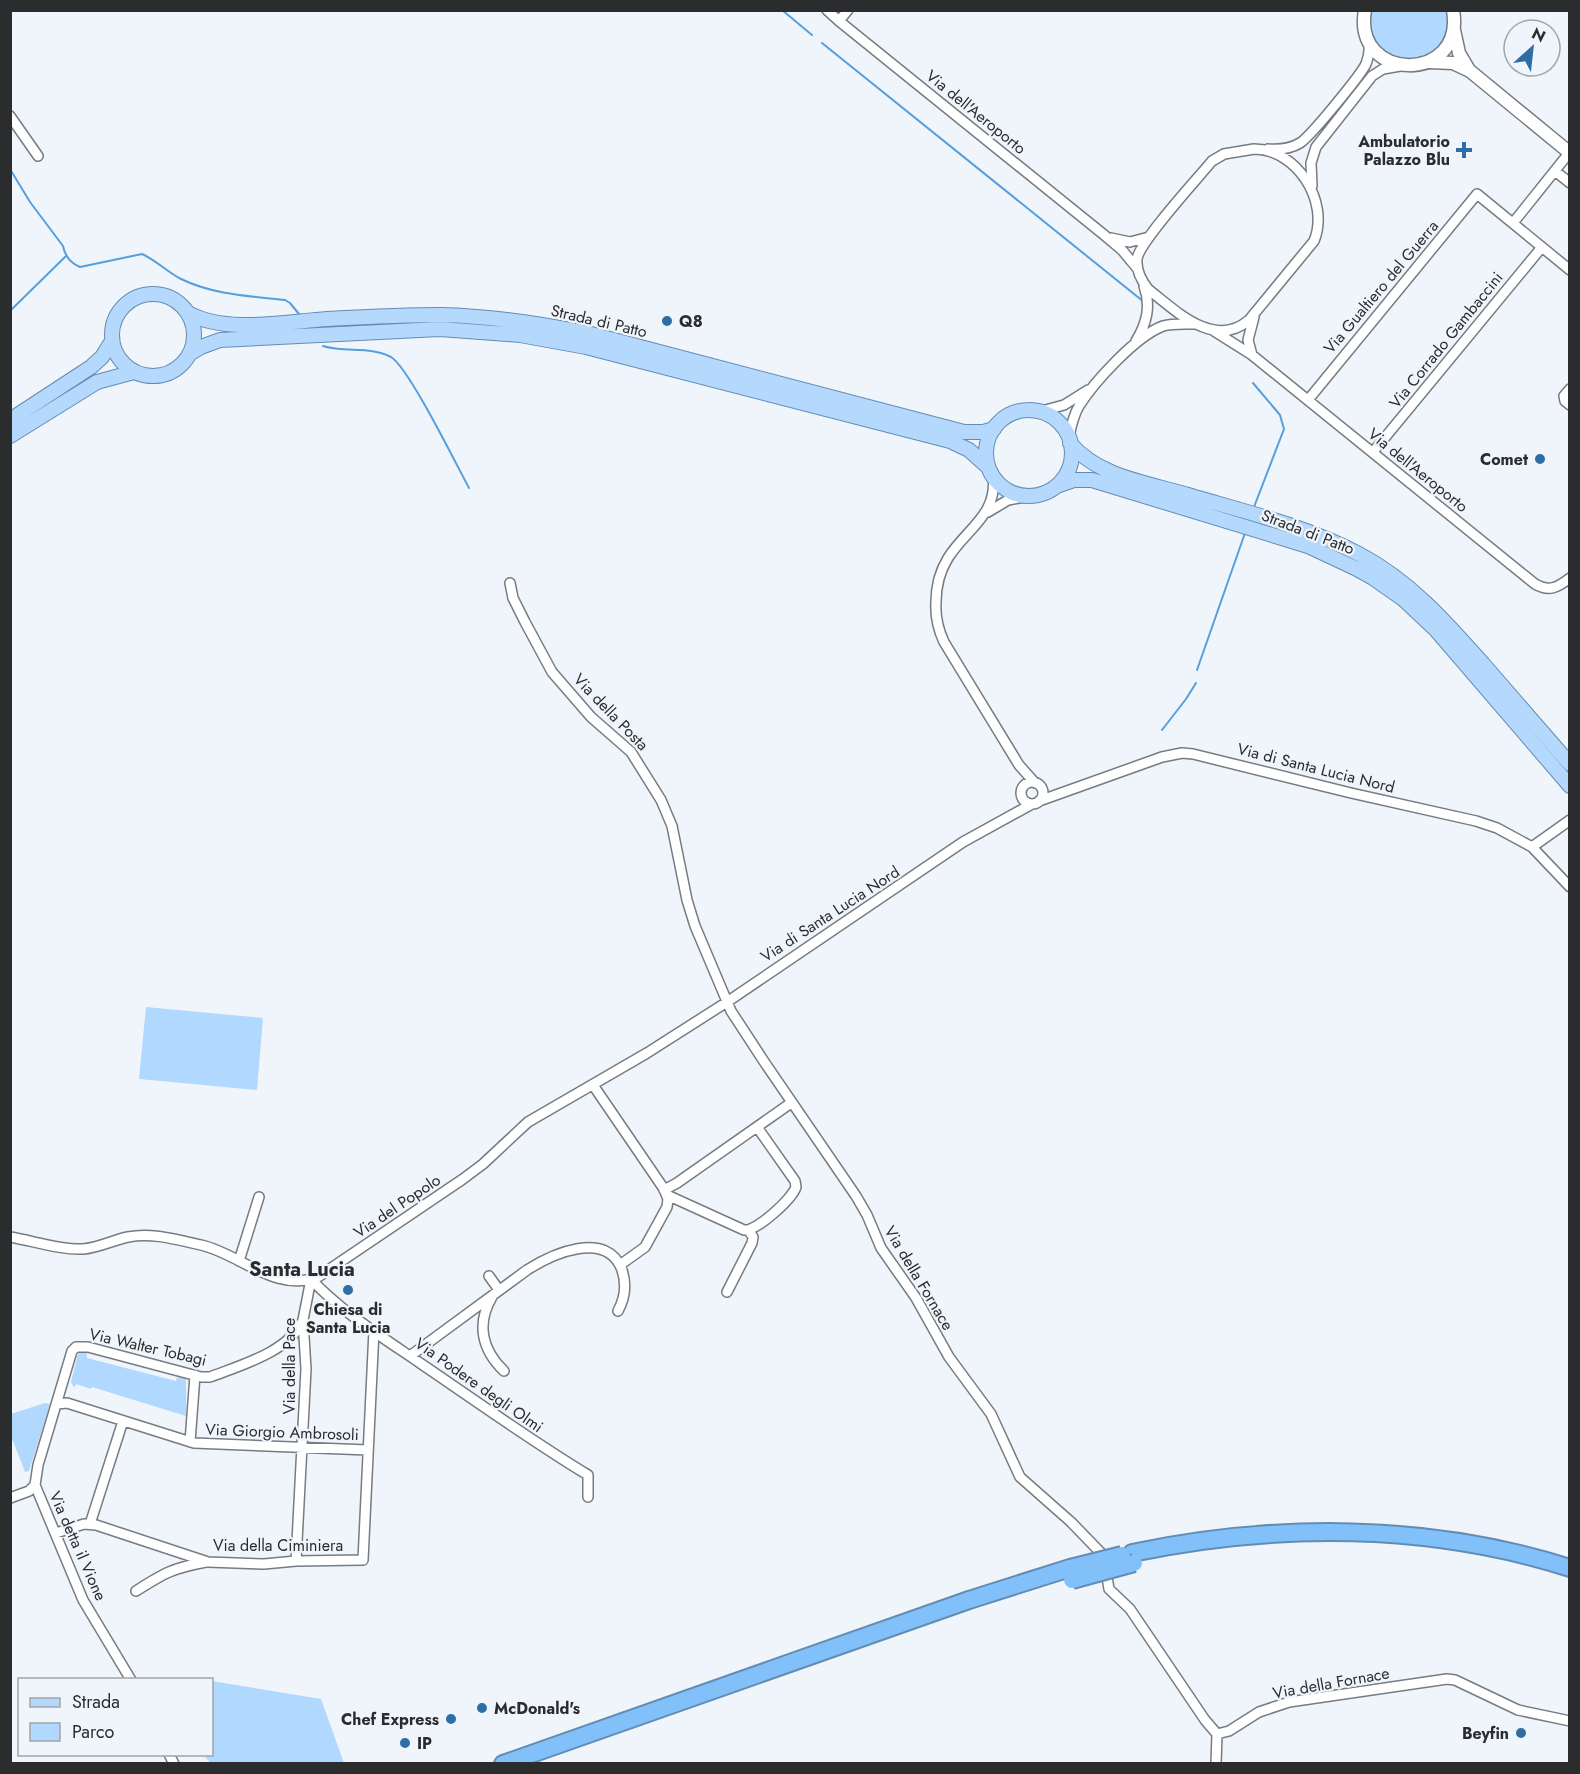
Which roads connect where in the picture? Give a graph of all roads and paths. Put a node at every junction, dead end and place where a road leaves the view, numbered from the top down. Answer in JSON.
{"nodes":[{"id":1,"x":826,"y":10,"type":"edge"},
{"id":2,"x":848,"y":10,"type":"edge"},
{"id":3,"x":1365,"y":10,"type":"edge"},
{"id":4,"x":1454,"y":10,"type":"edge"},
{"id":5,"x":839,"y":21,"type":"junction"},
{"id":6,"x":1454,"y":29,"type":"junction"},
{"id":7,"x":1369,"y":41,"type":"junction"},
{"id":8,"x":1429,"y":62,"type":"junction"},
{"id":9,"x":1402,"y":66,"type":"junction"},
{"id":10,"x":1470,"y":71,"type":"junction"},
{"id":11,"x":10,"y":116,"type":"edge"},
{"id":12,"x":1265,"y":149,"type":"junction"},
{"id":13,"x":1569,"y":153,"type":"edge"},
{"id":14,"x":38,"y":156,"type":"dead end"},
{"id":15,"x":1555,"y":171,"type":"junction"},
{"id":16,"x":1569,"y":183,"type":"edge"},
{"id":17,"x":1312,"y":188,"type":"junction"},
{"id":18,"x":1513,"y":223,"type":"junction"},
{"id":19,"x":1103,"y":234,"type":"junction"},
{"id":20,"x":1150,"y":236,"type":"junction"},
{"id":21,"x":1542,"y":247,"type":"junction"},
{"id":22,"x":1137,"y":268,"type":"junction"},
{"id":23,"x":1569,"y":270,"type":"edge"},
{"id":24,"x":1142,"y":281,"type":"junction"},
{"id":25,"x":1256,"y":312,"type":"junction"},
{"id":26,"x":188,"y":313,"type":"junction"},
{"id":27,"x":1195,"y":324,"type":"junction"},
{"id":28,"x":1212,"y":330,"type":"junction"},
{"id":29,"x":112,"y":340,"type":"junction"},
{"id":30,"x":1135,"y":343,"type":"junction"},
{"id":31,"x":191,"y":353,"type":"junction"},
{"id":32,"x":1252,"y":355,"type":"junction"},
{"id":33,"x":134,"y":372,"type":"junction"},
{"id":34,"x":1095,"y":386,"type":"junction"},
{"id":35,"x":1569,"y":388,"type":"edge"},
{"id":36,"x":1308,"y":400,"type":"junction"},
{"id":37,"x":1569,"y":405,"type":"edge"},
{"id":38,"x":1038,"y":412,"type":"junction"},
{"id":39,"x":10,"y":420,"type":"edge"},
{"id":40,"x":994,"y":429,"type":"junction"},
{"id":41,"x":10,"y":435,"type":"edge"},
{"id":42,"x":1069,"y":440,"type":"junction"},
{"id":43,"x":1373,"y":452,"type":"junction"},
{"id":44,"x":991,"y":471,"type":"junction"},
{"id":45,"x":1057,"y":486,"type":"junction"},
{"id":46,"x":1030,"y":496,"type":"junction"},
{"id":47,"x":982,"y":518,"type":"junction"},
{"id":48,"x":1569,"y":578,"type":"edge"},
{"id":49,"x":510,"y":583,"type":"dead end"},
{"id":50,"x":1018,"y":765,"type":"junction"},
{"id":51,"x":1569,"y":765,"type":"edge"},
{"id":52,"x":1035,"y":783,"type":"junction"},
{"id":53,"x":1569,"y":786,"type":"edge"},
{"id":54,"x":1022,"y":790,"type":"junction"},
{"id":55,"x":1035,"y":802,"type":"junction"},
{"id":56,"x":1011,"y":814,"type":"junction"},
{"id":57,"x":1569,"y":820,"type":"edge"},
{"id":58,"x":1532,"y":847,"type":"junction"},
{"id":59,"x":1569,"y":887,"type":"edge"},
{"id":60,"x":727,"y":1002,"type":"junction"},
{"id":61,"x":593,"y":1085,"type":"junction"},
{"id":62,"x":791,"y":1103,"type":"junction"},
{"id":63,"x":757,"y":1127,"type":"junction"},
{"id":64,"x":666,"y":1192,"type":"junction"},
{"id":65,"x":259,"y":1197,"type":"dead end"},
{"id":66,"x":749,"y":1231,"type":"junction"},
{"id":67,"x":10,"y":1237,"type":"edge"},
{"id":68,"x":239,"y":1261,"type":"junction"},
{"id":69,"x":620,"y":1265,"type":"junction"},
{"id":70,"x":489,"y":1276,"type":"dead end"},
{"id":71,"x":311,"y":1279,"type":"junction"},
{"id":72,"x":727,"y":1292,"type":"dead end"},
{"id":73,"x":496,"y":1293,"type":"junction"},
{"id":74,"x":618,"y":1311,"type":"dead end"},
{"id":75,"x":303,"y":1320,"type":"junction"},
{"id":76,"x":374,"y":1330,"type":"junction"},
{"id":77,"x":411,"y":1356,"type":"junction"},
{"id":78,"x":504,"y":1371,"type":"dead end"},
{"id":79,"x":195,"y":1375,"type":"junction"},
{"id":80,"x":57,"y":1404,"type":"junction"},
{"id":81,"x":123,"y":1421,"type":"junction"},
{"id":82,"x":190,"y":1442,"type":"junction"},
{"id":83,"x":302,"y":1449,"type":"junction"},
{"id":84,"x":368,"y":1450,"type":"junction"},
{"id":85,"x":35,"y":1485,"type":"junction"},
{"id":86,"x":588,"y":1497,"type":"dead end"},
{"id":87,"x":10,"y":1498,"type":"edge"},
{"id":88,"x":90,"y":1524,"type":"junction"},
{"id":89,"x":56,"y":1533,"type":"junction"},
{"id":90,"x":1102,"y":1554,"type":"dead end"},
{"id":91,"x":1133,"y":1558,"type":"junction"},
{"id":92,"x":296,"y":1561,"type":"junction"},
{"id":93,"x":208,"y":1562,"type":"junction"},
{"id":94,"x":1569,"y":1568,"type":"edge"},
{"id":95,"x":1071,"y":1574,"type":"junction"},
{"id":96,"x":1107,"y":1577,"type":"dead end"},
{"id":97,"x":1569,"y":1579,"type":"edge"},
{"id":98,"x":136,"y":1591,"type":"dead end"},
{"id":99,"x":130,"y":1678,"type":"edge"},
{"id":100,"x":1569,"y":1721,"type":"edge"},
{"id":101,"x":1217,"y":1734,"type":"junction"},
{"id":102,"x":503,"y":1764,"type":"edge"},
{"id":103,"x":535,"y":1764,"type":"edge"},
{"id":104,"x":1216,"y":1764,"type":"edge"}],
"edges":[{"from":1,"to":5,"type":"street","name":"Via dell'Aeroporto"},
{"from":2,"to":5,"type":"street"},
{"from":3,"to":7,"type":"street"},
{"from":4,"to":6,"type":"street"},
{"from":5,"to":19,"type":"street","name":"Via dell'Aeroporto"},
{"from":6,"to":8,"type":"street"},
{"from":6,"to":10,"type":"street"},
{"from":7,"to":9,"type":"street"},
{"from":7,"to":12,"type":"street"},
{"from":8,"to":9,"type":"street"},
{"from":8,"to":10,"type":"street"},
{"from":9,"to":17,"type":"street"},
{"from":10,"to":13,"type":"street"},
{"from":11,"to":14,"type":"street"},
{"from":12,"to":17,"type":"street"},
{"from":12,"to":20,"type":"street"},
{"from":13,"to":15,"type":"street"},
{"from":15,"to":16,"type":"street"},
{"from":15,"to":18,"type":"street"},
{"from":17,"to":25,"type":"street"},
{"from":18,"to":21,"type":"street"},
{"from":18,"to":36,"type":"street","name":"Via Gualtiero del Guerra"},
{"from":19,"to":20,"type":"street","name":"Via dell'Aeroporto"},
{"from":19,"to":22,"type":"street","name":"Via dell'Aeroporto"},
{"from":20,"to":22,"type":"street"},
{"from":21,"to":23,"type":"street"},
{"from":21,"to":43,"type":"street","name":"Via Corrado Gambaccini"},
{"from":22,"to":24,"type":"street"},
{"from":24,"to":27,"type":"street"},
{"from":24,"to":30,"type":"street"},
{"from":25,"to":28,"type":"street"},
{"from":25,"to":32,"type":"street"},
{"from":26,"to":29,"type":"main road","name":"Strada di Patto"},
{"from":26,"to":31,"type":"main road"},
{"from":26,"to":40,"type":"main road","name":"Strada di Patto"},
{"from":27,"to":28,"type":"street"},
{"from":27,"to":30,"type":"street"},
{"from":28,"to":32,"type":"street","name":"Via dell'Aeroporto"},
{"from":29,"to":33,"type":"main road"},
{"from":29,"to":39,"type":"main road","name":"Strada di Patto"},
{"from":30,"to":34,"type":"street"},
{"from":31,"to":33,"type":"main road","name":"Strada di Patto"},
{"from":31,"to":44,"type":"main road","name":"Strada di Patto"},
{"from":32,"to":36,"type":"street","name":"Via dell'Aeroporto"},
{"from":33,"to":41,"type":"main road","name":"Strada di Patto"},
{"from":34,"to":38,"type":"street"},
{"from":34,"to":42,"type":"street"},
{"from":35,"to":37,"type":"street"},
{"from":36,"to":43,"type":"street","name":"Via dell'Aeroporto"},
{"from":38,"to":40,"type":"main road"},
{"from":38,"to":42,"type":"main road"},
{"from":40,"to":44,"type":"main road"},
{"from":42,"to":45,"type":"main road"},
{"from":42,"to":51,"type":"main road","name":"Strada di Patto"},
{"from":43,"to":48,"type":"street","name":"Via dell'Aeroporto"},
{"from":44,"to":46,"type":"main road"},
{"from":44,"to":47,"type":"street"},
{"from":45,"to":46,"type":"main road"},
{"from":45,"to":53,"type":"main road","name":"Strada di Patto"},
{"from":46,"to":47,"type":"street"},
{"from":47,"to":50,"type":"street"},
{"from":49,"to":60,"type":"street","name":"Via della Posta"},
{"from":50,"to":52,"type":"street"},
{"from":50,"to":54,"type":"street"},
{"from":52,"to":54,"type":"street"},
{"from":52,"to":55,"type":"street"},
{"from":54,"to":55,"type":"street"},
{"from":54,"to":56,"type":"street"},
{"from":55,"to":56,"type":"street","name":"Via di Santa Lucia Nord"},
{"from":55,"to":58,"type":"street","name":"Via di Santa Lucia Nord"},
{"from":56,"to":60,"type":"street","name":"Via di Santa Lucia Nord"},
{"from":57,"to":58,"type":"street"},
{"from":58,"to":59,"type":"street","name":"Via di Santa Lucia Nord"},
{"from":60,"to":61,"type":"street","name":"Via del Popolo"},
{"from":60,"to":62,"type":"street","name":"Via della Fornace"},
{"from":61,"to":64,"type":"street"},
{"from":61,"to":71,"type":"street","name":"Via del Popolo"},
{"from":62,"to":63,"type":"street"},
{"from":62,"to":90,"type":"street","name":"Via della Fornace"},
{"from":63,"to":64,"type":"street"},
{"from":63,"to":66,"type":"street"},
{"from":64,"to":66,"type":"street"},
{"from":64,"to":69,"type":"street"},
{"from":65,"to":68,"type":"street"},
{"from":66,"to":72,"type":"street"},
{"from":67,"to":68,"type":"street","name":"Via del Popolo"},
{"from":68,"to":71,"type":"street","name":"Via del Popolo"},
{"from":69,"to":73,"type":"street"},
{"from":69,"to":74,"type":"street"},
{"from":70,"to":73,"type":"street"},
{"from":71,"to":75,"type":"street","name":"Via della Pace"},
{"from":71,"to":76,"type":"street","name":"Via Podere degli Olmi"},
{"from":73,"to":77,"type":"street"},
{"from":73,"to":78,"type":"street"},
{"from":75,"to":79,"type":"street","name":"Via Walter Tobagi"},
{"from":75,"to":83,"type":"street","name":"Via della Pace"},
{"from":76,"to":77,"type":"street","name":"Via Podere degli Olmi"},
{"from":76,"to":84,"type":"street"},
{"from":77,"to":86,"type":"street","name":"Via Podere degli Olmi"},
{"from":79,"to":80,"type":"street","name":"Via Walter Tobagi"},
{"from":79,"to":82,"type":"street"},
{"from":80,"to":81,"type":"street","name":"Via Giorgio Ambrosoli"},
{"from":80,"to":85,"type":"street","name":"Via Walter Tobagi"},
{"from":81,"to":82,"type":"street","name":"Via Giorgio Ambrosoli"},
{"from":81,"to":88,"type":"street"},
{"from":82,"to":83,"type":"street","name":"Via Giorgio Ambrosoli"},
{"from":83,"to":84,"type":"street","name":"Via Giorgio Ambrosoli"},
{"from":83,"to":92,"type":"street","name":"Via della Pace"},
{"from":84,"to":92,"type":"street","name":"Via della Ciminiera"},
{"from":85,"to":87,"type":"street"},
{"from":85,"to":89,"type":"street","name":"Via detta il Vione"},
{"from":88,"to":89,"type":"street","name":"Via della Ciminiera"},
{"from":88,"to":93,"type":"street","name":"Via della Ciminiera"},
{"from":89,"to":99,"type":"street","name":"Via detta il Vione"},
{"from":91,"to":94,"type":"highway"},
{"from":91,"to":95,"type":"highway","bridge":true},
{"from":91,"to":97,"type":"highway"},
{"from":92,"to":93,"type":"street","name":"Via della Ciminiera"},
{"from":93,"to":98,"type":"street"},
{"from":95,"to":102,"type":"highway"},
{"from":95,"to":103,"type":"highway"},
{"from":96,"to":101,"type":"street"},
{"from":100,"to":101,"type":"street","name":"Via della Fornace"},
{"from":101,"to":104,"type":"street"}]}
